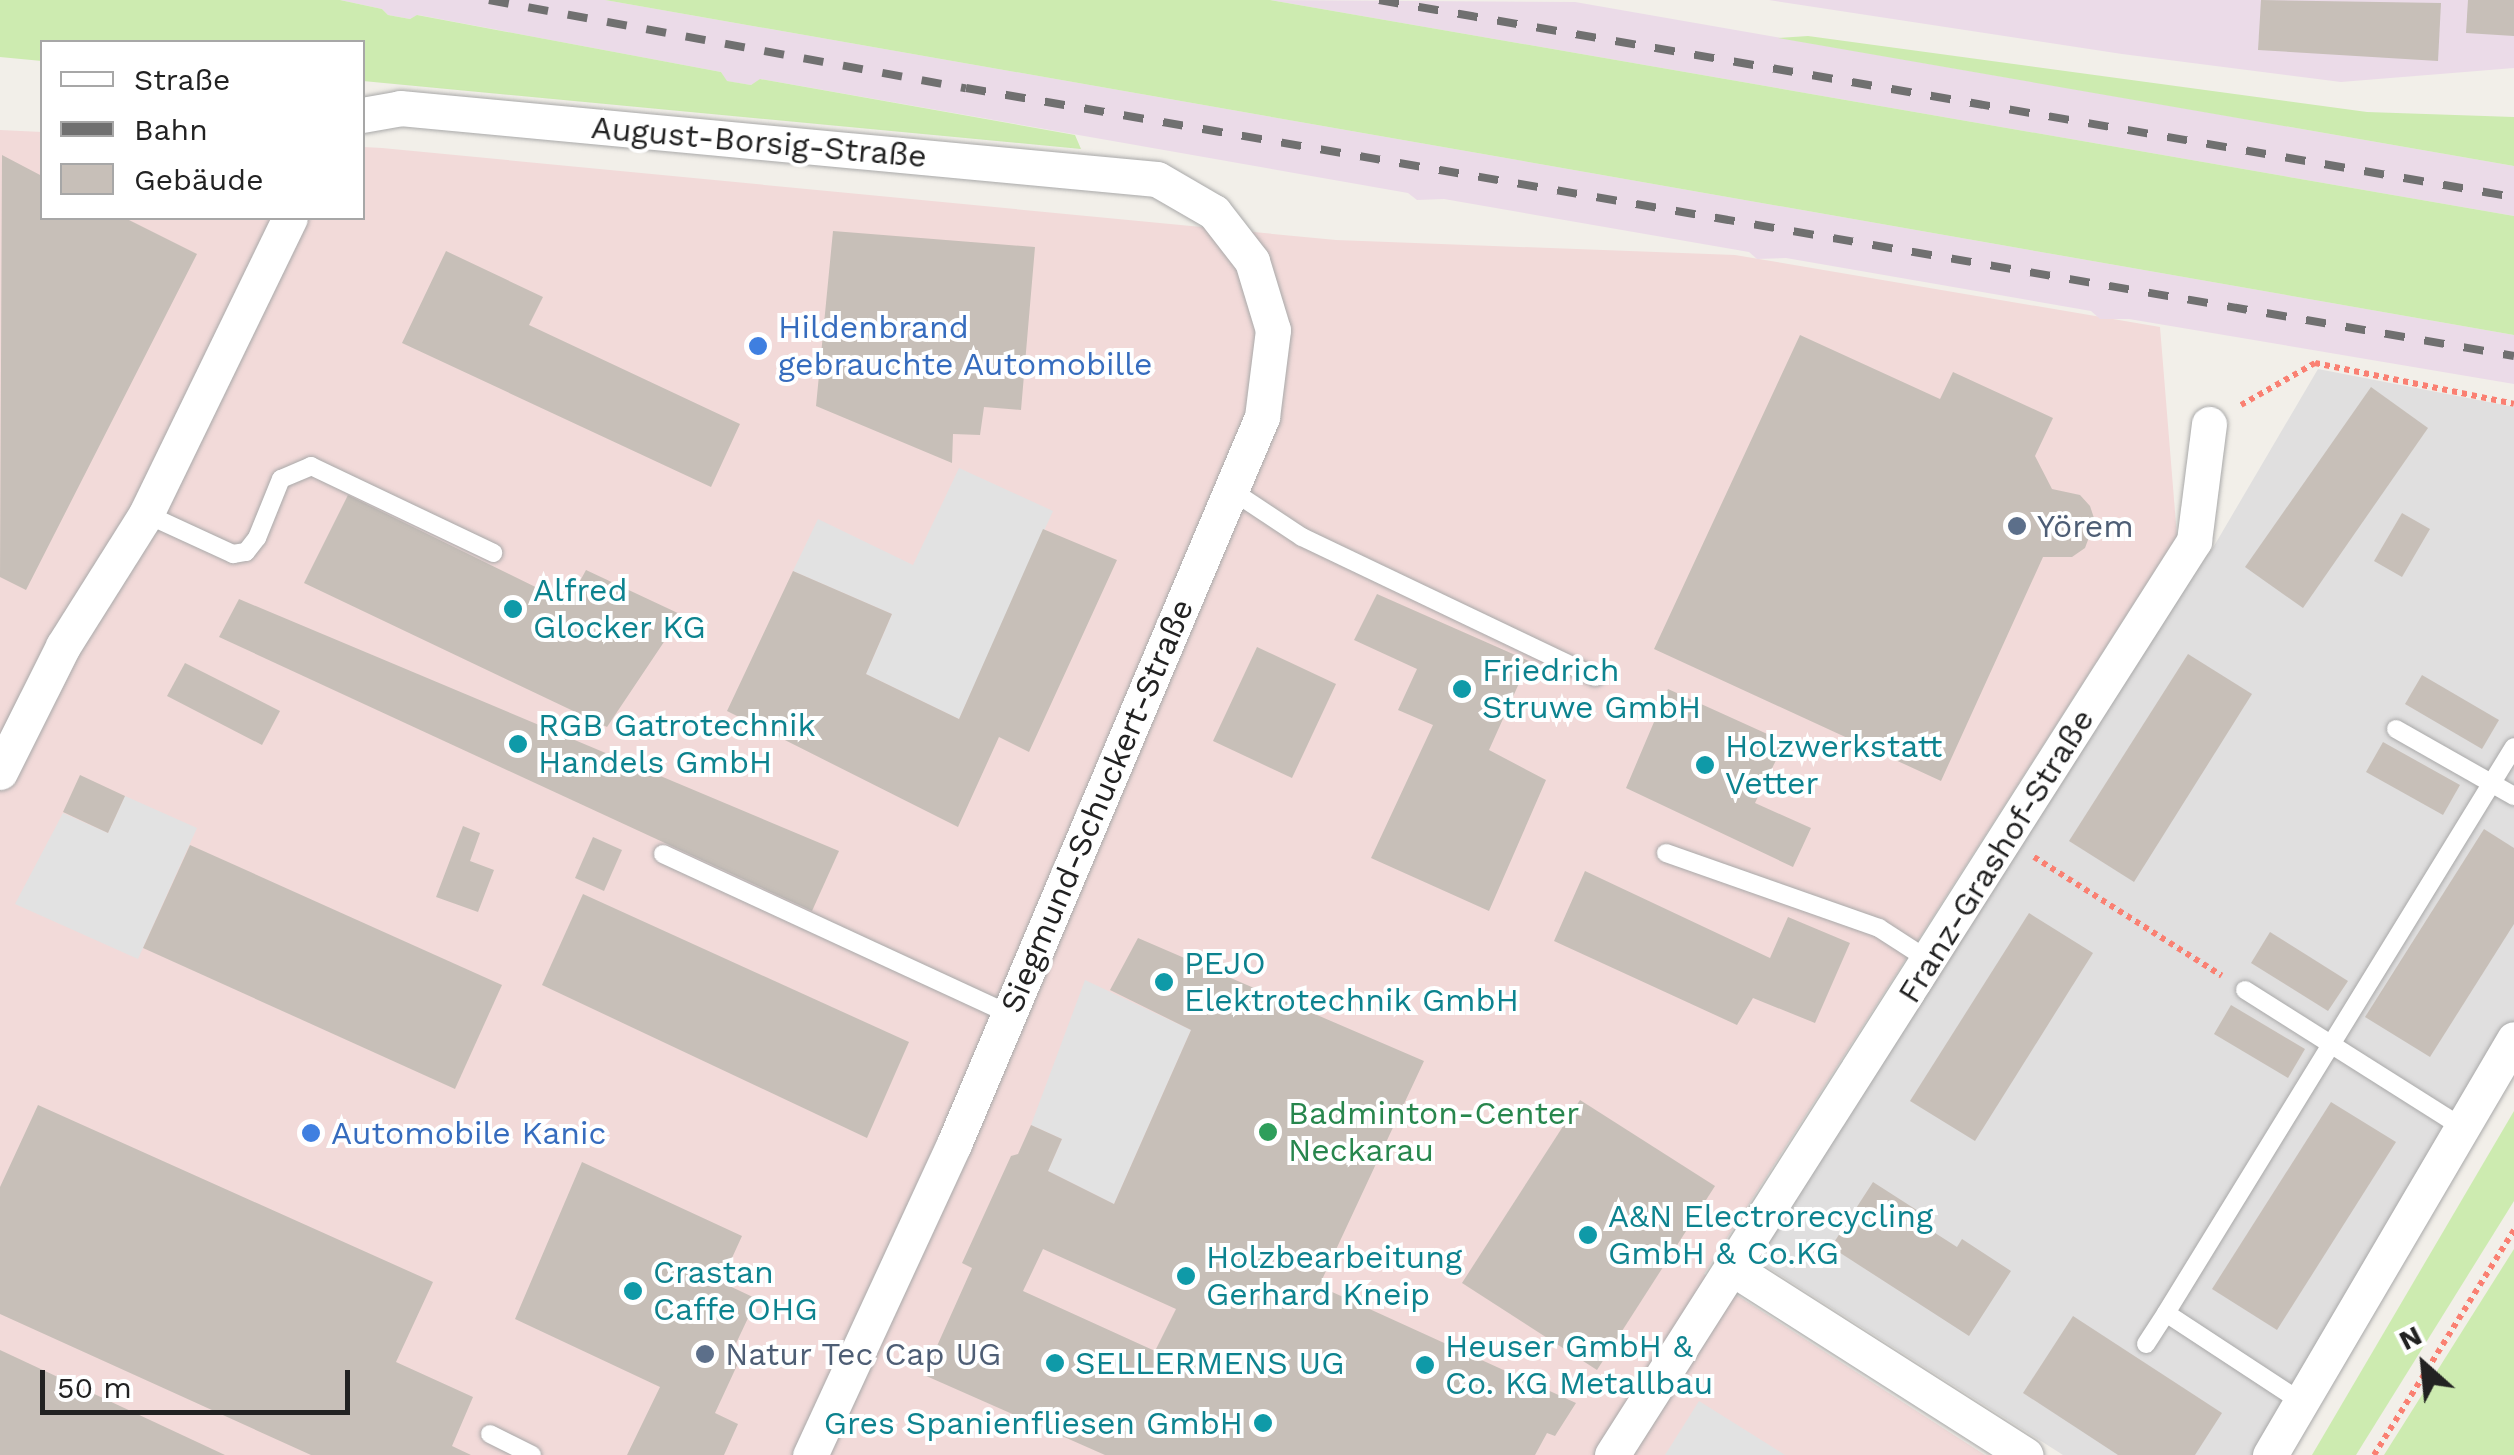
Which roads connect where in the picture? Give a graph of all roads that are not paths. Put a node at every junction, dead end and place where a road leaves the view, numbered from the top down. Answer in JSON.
{"nodes":[{"id":1,"x":365,"y":114,"type":"edge"},
{"id":2,"x":1157,"y":179,"type":"joint"},
{"id":3,"x":289,"y":220,"type":"edge"},
{"id":4,"x":2209,"y":424,"type":"road end"},
{"id":5,"x":1231,"y":490,"type":"junction"},
{"id":6,"x":146,"y":514,"type":"junction"},
{"id":7,"x":493,"y":553,"type":"dead end"},
{"id":8,"x":1595,"y":677,"type":"dead end"},
{"id":9,"x":2396,"y":730,"type":"dead end"},
{"id":10,"x":2514,"y":747,"type":"edge"},
{"id":11,"x":0,"y":772,"type":"edge"},
{"id":12,"x":2491,"y":783,"type":"junction"},
{"id":13,"x":2514,"y":796,"type":"edge"},
{"id":14,"x":1666,"y":852,"type":"dead end"},
{"id":15,"x":663,"y":854,"type":"dead end"},
{"id":16,"x":1930,"y":961,"type":"junction"},
{"id":17,"x":2245,"y":990,"type":"dead end"},
{"id":18,"x":1009,"y":1014,"type":"junction"},
{"id":19,"x":2514,"y":1039,"type":"edge"},
{"id":20,"x":2332,"y":1044,"type":"junction"},
{"id":21,"x":2462,"y":1126,"type":"junction"},
{"id":22,"x":1732,"y":1268,"type":"junction"},
{"id":23,"x":2166,"y":1313,"type":"junction"},
{"id":24,"x":2146,"y":1344,"type":"dead end"},
{"id":25,"x":2300,"y":1401,"type":"junction"},
{"id":26,"x":490,"y":1434,"type":"dead end"},
{"id":27,"x":532,"y":1455,"type":"edge"},
{"id":28,"x":810,"y":1455,"type":"edge"},
{"id":29,"x":1612,"y":1455,"type":"edge"},
{"id":30,"x":2025,"y":1455,"type":"edge"},
{"id":31,"x":2270,"y":1455,"type":"edge"}],
"edges":[{"from":1,"to":2,"type":"street","name":"August-Borsig-Straße"},
{"from":2,"to":5,"type":"street","name":"Siegmund-Schuckert-Straße"},
{"from":3,"to":6,"type":"street"},
{"from":4,"to":16,"type":"street","name":"Franz-Grashof-Straße"},
{"from":5,"to":8,"type":"lane"},
{"from":5,"to":18,"type":"street","name":"Siegmund-Schuckert-Straße"},
{"from":6,"to":7,"type":"lane"},
{"from":6,"to":11,"type":"street"},
{"from":9,"to":12,"type":"lane"},
{"from":10,"to":12,"type":"lane"},
{"from":12,"to":13,"type":"lane"},
{"from":12,"to":20,"type":"lane"},
{"from":14,"to":16,"type":"lane"},
{"from":15,"to":18,"type":"lane"},
{"from":16,"to":22,"type":"street","name":"Franz-Grashof-Straße"},
{"from":17,"to":20,"type":"lane"},
{"from":18,"to":28,"type":"street","name":"Siegmund-Schuckert-Straße"},
{"from":19,"to":21,"type":"street"},
{"from":20,"to":21,"type":"lane"},
{"from":20,"to":23,"type":"lane"},
{"from":21,"to":25,"type":"street"},
{"from":22,"to":29,"type":"street","name":"Franz-Grashof-Straße"},
{"from":22,"to":30,"type":"street"},
{"from":23,"to":24,"type":"lane"},
{"from":23,"to":25,"type":"lane"},
{"from":25,"to":31,"type":"street"},
{"from":26,"to":27,"type":"lane"}]}
